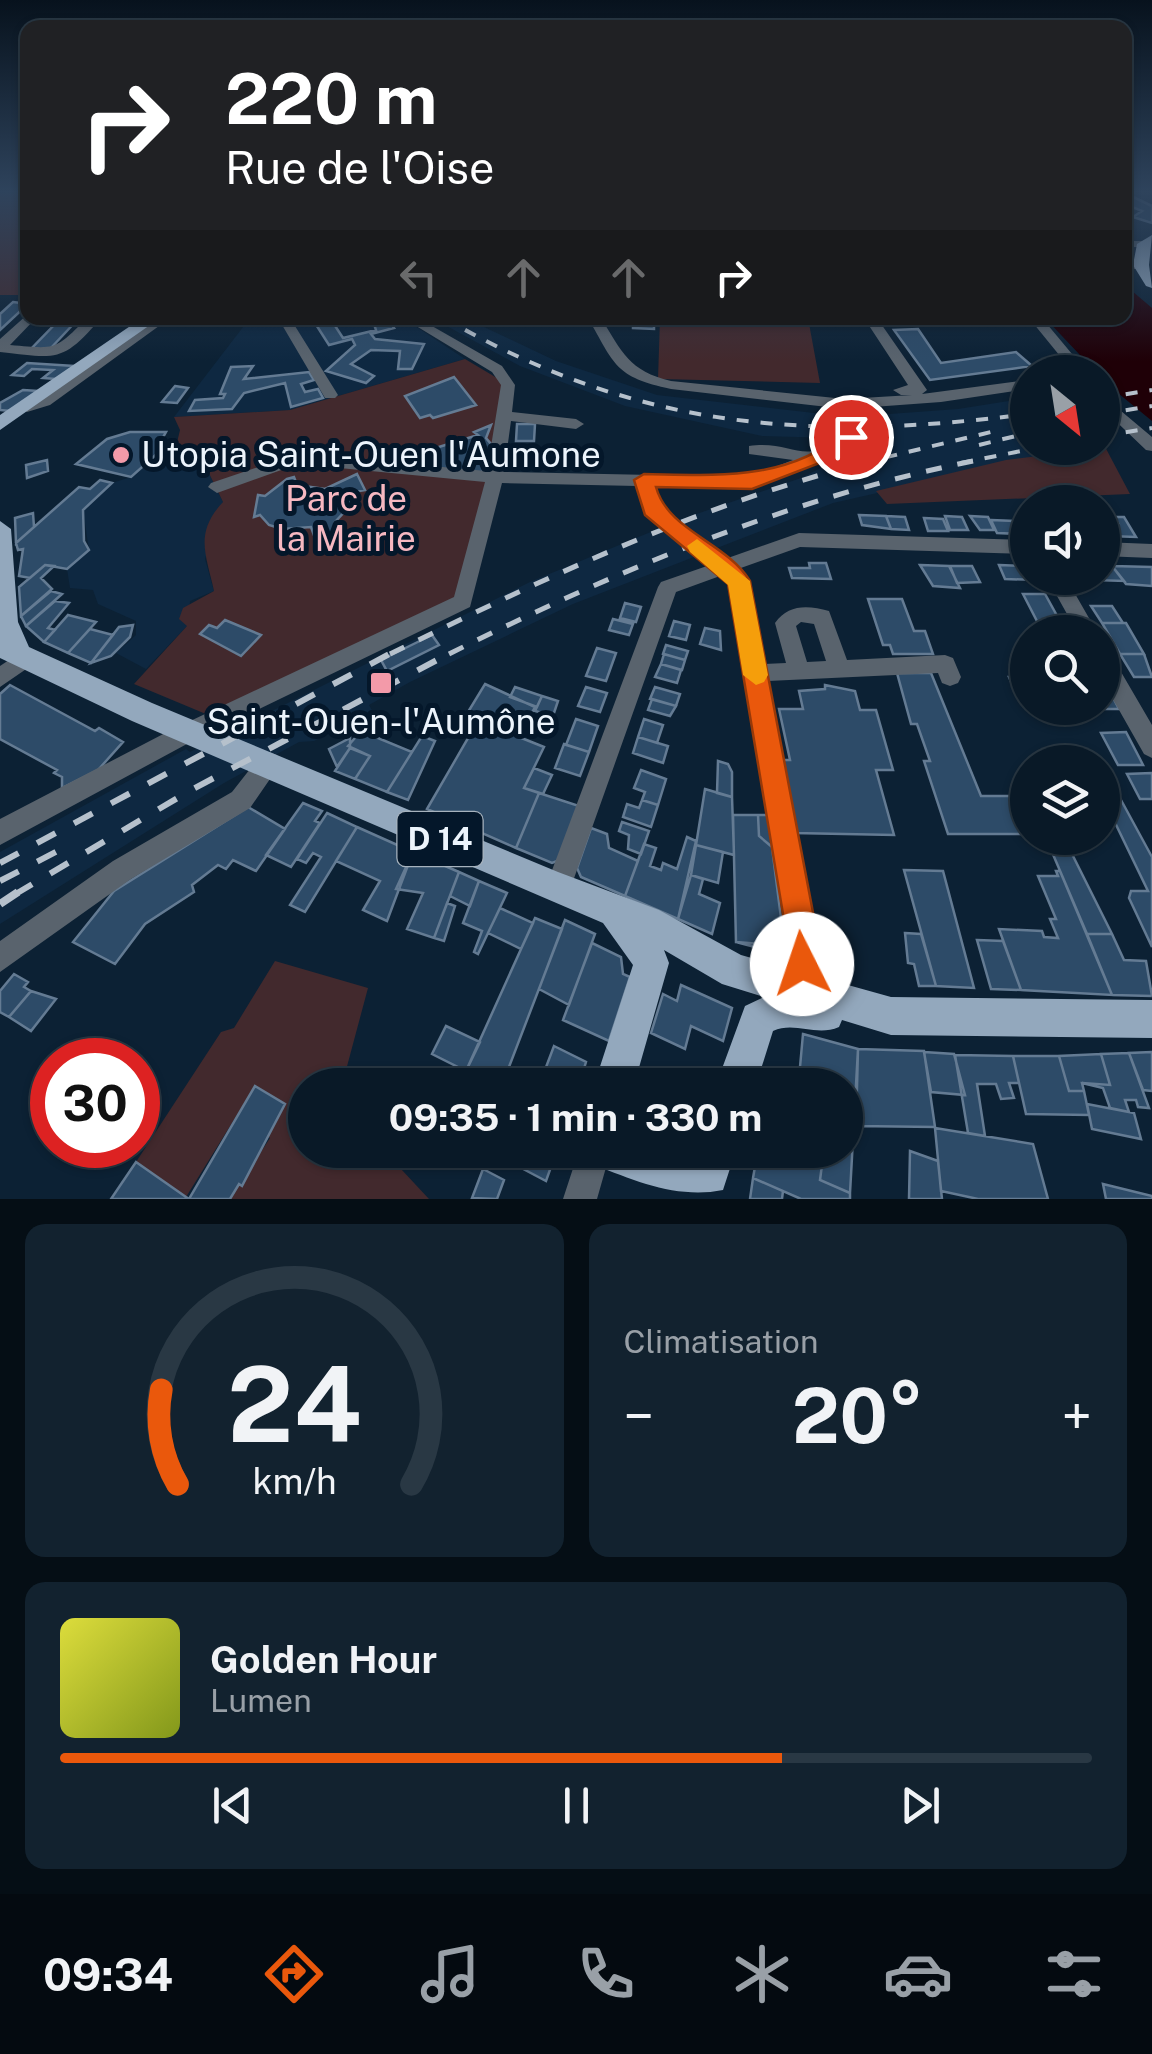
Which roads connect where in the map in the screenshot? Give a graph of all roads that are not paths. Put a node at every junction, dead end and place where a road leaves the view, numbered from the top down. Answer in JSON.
{"nodes":[{"id":1,"x":1137,"y":253,"type":"edge"},
{"id":2,"x":1152,"y":283,"type":"edge"},
{"id":3,"x":22,"y":325,"type":"edge"},
{"id":4,"x":87,"y":325,"type":"edge"},
{"id":5,"x":142,"y":325,"type":"edge"},
{"id":6,"x":153,"y":325,"type":"edge"},
{"id":7,"x":288,"y":325,"type":"edge"},
{"id":8,"x":421,"y":325,"type":"edge"},
{"id":9,"x":598,"y":325,"type":"edge"},
{"id":10,"x":876,"y":325,"type":"edge"},
{"id":11,"x":1041,"y":325,"type":"edge"},
{"id":12,"x":0,"y":348,"type":"edge"},
{"id":13,"x":1066,"y":355,"type":"edge"},
{"id":14,"x":0,"y":359,"type":"edge"},
{"id":15,"x":87,"y":365,"type":"junction"},
{"id":16,"x":1010,"y":387,"type":"edge"},
{"id":17,"x":330,"y":395,"type":"dead end"},
{"id":18,"x":27,"y":408,"type":"junction"},
{"id":19,"x":505,"y":416,"type":"junction"},
{"id":20,"x":1120,"y":416,"type":"edge"},
{"id":21,"x":849,"y":418,"type":"junction"},
{"id":22,"x":0,"y":424,"type":"edge"},
{"id":23,"x":576,"y":424,"type":"dead end"},
{"id":24,"x":1152,"y":446,"type":"edge"},
{"id":25,"x":755,"y":450,"type":"dead end"},
{"id":26,"x":816,"y":458,"type":"junction"},
{"id":27,"x":495,"y":477,"type":"junction"},
{"id":28,"x":644,"y":480,"type":"junction"},
{"id":29,"x":217,"y":486,"type":"dead end"},
{"id":30,"x":0,"y":529,"type":"edge"},
{"id":31,"x":1010,"y":545,"type":"edge"},
{"id":32,"x":1120,"y":550,"type":"edge"},
{"id":33,"x":1152,"y":551,"type":"edge"},
{"id":34,"x":724,"y":564,"type":"junction"},
{"id":35,"x":15,"y":651,"type":"edge"},
{"id":36,"x":840,"y":668,"type":"junction"},
{"id":37,"x":799,"y":671,"type":"junction"},
{"id":38,"x":755,"y":673,"type":"junction"},
{"id":39,"x":950,"y":677,"type":"dead end"},
{"id":40,"x":0,"y":678,"type":"edge"},
{"id":41,"x":1120,"y":691,"type":"edge"},
{"id":42,"x":192,"y":731,"type":"junction"},
{"id":43,"x":1152,"y":747,"type":"edge"},
{"id":44,"x":269,"y":763,"type":"junction"},
{"id":45,"x":0,"y":833,"type":"edge"},
{"id":46,"x":558,"y":890,"type":"junction"},
{"id":47,"x":613,"y":912,"type":"junction"},
{"id":48,"x":699,"y":954,"type":"junction"},
{"id":49,"x":0,"y":958,"type":"edge"},
{"id":50,"x":650,"y":967,"type":"junction"},
{"id":51,"x":734,"y":970,"type":"junction"},
{"id":52,"x":792,"y":987,"type":"junction"},
{"id":53,"x":891,"y":1016,"type":"junction"},
{"id":54,"x":758,"y":1019,"type":"junction"},
{"id":55,"x":1140,"y":1022,"type":"edge"},
{"id":56,"x":619,"y":1068,"type":"edge"},
{"id":57,"x":742,"y":1068,"type":"edge"},
{"id":58,"x":589,"y":1168,"type":"edge"},
{"id":59,"x":649,"y":1168,"type":"edge"},
{"id":60,"x":708,"y":1175,"type":"edge"},
{"id":61,"x":580,"y":1199,"type":"edge"}],
"edges":[{"from":1,"to":2,"type":"main road"},
{"from":3,"to":12,"type":"street"},
{"from":4,"to":12,"type":"street"},
{"from":5,"to":15,"type":"main road"},
{"from":6,"to":18,"type":"street"},
{"from":7,"to":17,"type":"street"},
{"from":8,"to":19,"type":"street"},
{"from":9,"to":21,"type":"street"},
{"from":10,"to":21,"type":"street"},
{"from":11,"to":13,"type":"street"},
{"from":14,"to":15,"type":"street"},
{"from":15,"to":18,"type":"main road"},
{"from":16,"to":21,"type":"street"},
{"from":18,"to":22,"type":"main road"},
{"from":19,"to":23,"type":"street"},
{"from":19,"to":27,"type":"street"},
{"from":20,"to":24,"type":"street"},
{"from":21,"to":26,"type":"street"},
{"from":25,"to":26,"type":"street"},
{"from":26,"to":28,"type":"street"},
{"from":27,"to":28,"type":"street"},
{"from":27,"to":29,"type":"street"},
{"from":27,"to":42,"type":"street"},
{"from":28,"to":34,"type":"street"},
{"from":30,"to":35,"type":"main road"},
{"from":31,"to":34,"type":"street"},
{"from":32,"to":33,"type":"street"},
{"from":34,"to":38,"type":"street"},
{"from":34,"to":46,"type":"street"},
{"from":35,"to":40,"type":"street"},
{"from":35,"to":42,"type":"main road","number":"D 14"},
{"from":36,"to":37,"type":"street"},
{"from":36,"to":37,"type":"street"},
{"from":36,"to":39,"type":"street"},
{"from":37,"to":38,"type":"street"},
{"from":38,"to":52,"type":"street"},
{"from":41,"to":43,"type":"street"},
{"from":42,"to":44,"type":"main road","number":"D 14"},
{"from":42,"to":45,"type":"street"},
{"from":44,"to":46,"type":"main road","number":"D 14"},
{"from":44,"to":49,"type":"street"},
{"from":46,"to":47,"type":"main road","number":"D 14"},
{"from":47,"to":48,"type":"main road","number":"D 14"},
{"from":47,"to":50,"type":"main road"},
{"from":48,"to":50,"type":"main road"},
{"from":48,"to":51,"type":"main road","number":"D 14"},
{"from":50,"to":56,"type":"main road"},
{"from":51,"to":52,"type":"main road","number":"D 14"},
{"from":51,"to":54,"type":"main road"},
{"from":52,"to":53,"type":"main road","number":"D 14"},
{"from":52,"to":54,"type":"street"},
{"from":53,"to":54,"type":"main road"},
{"from":53,"to":55,"type":"main road","number":"D 14"},
{"from":54,"to":57,"type":"main road"},
{"from":58,"to":61,"type":"street"},
{"from":59,"to":60,"type":"main road"}]}
